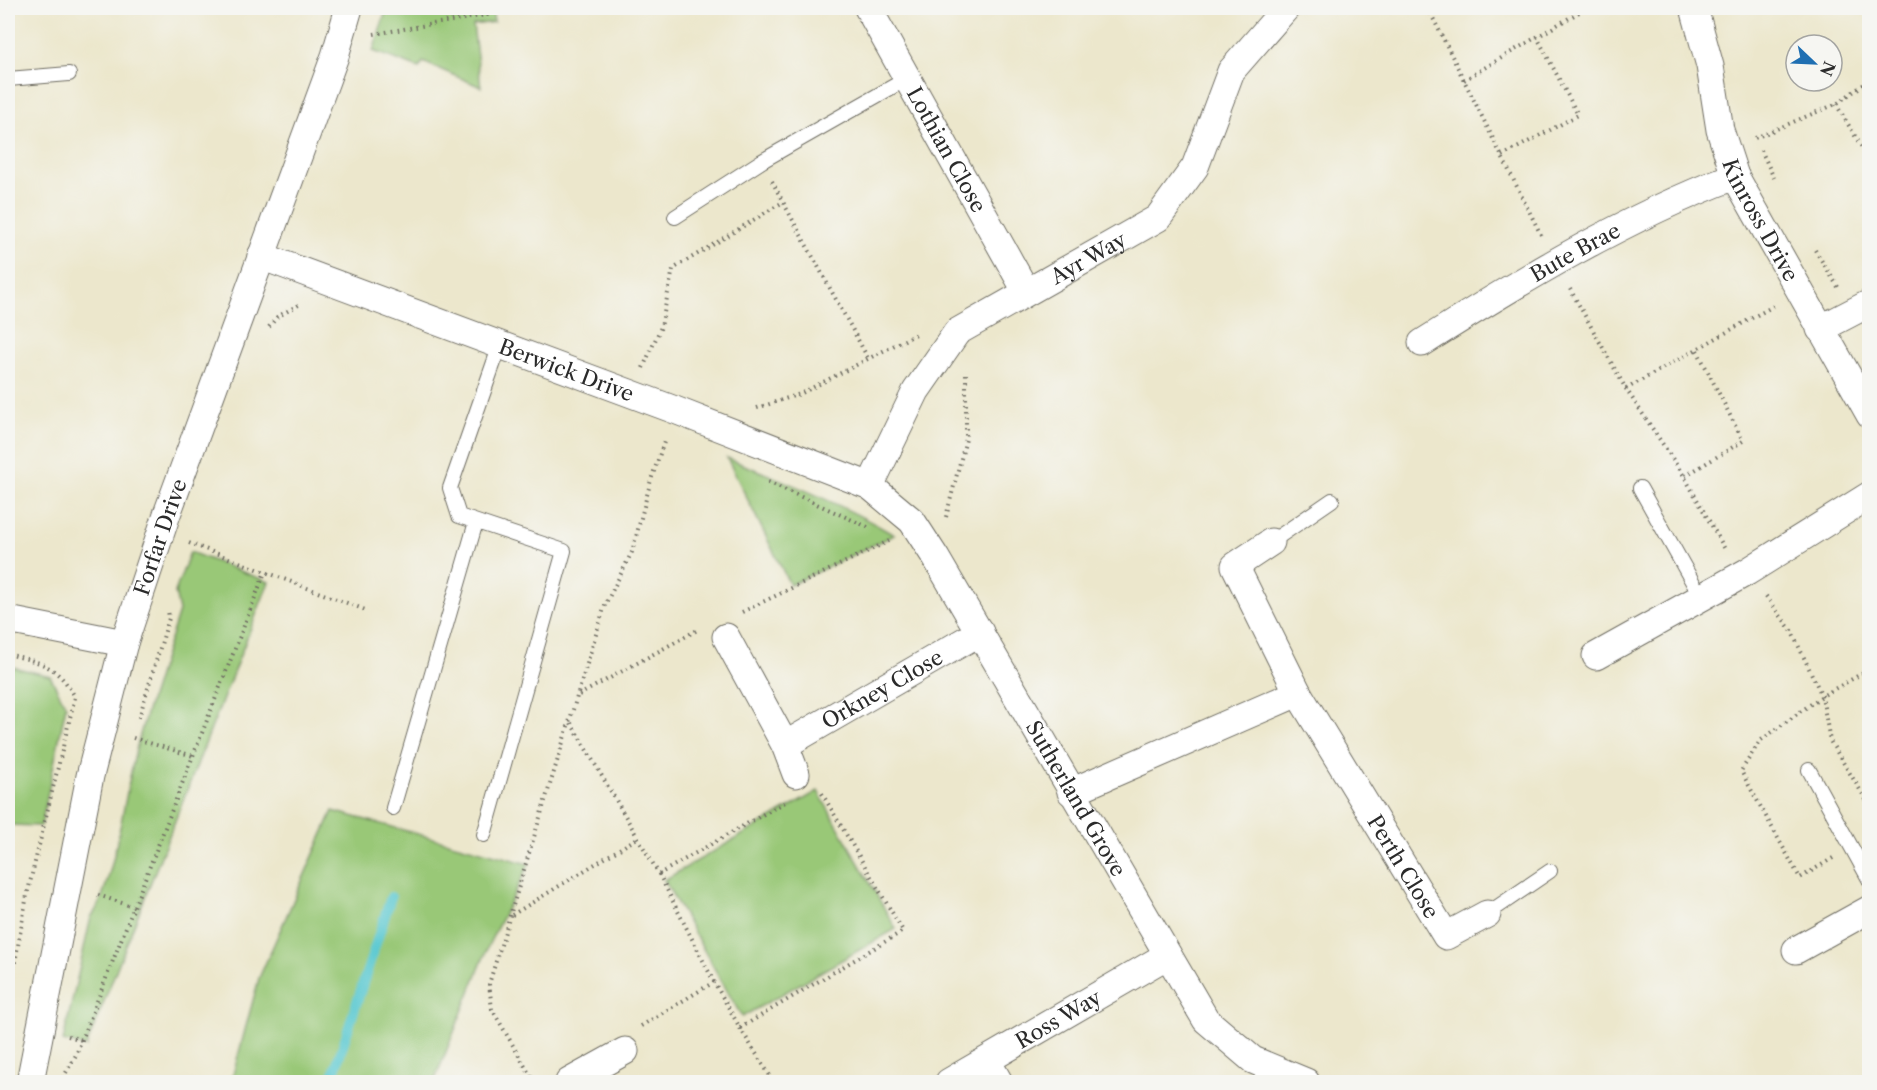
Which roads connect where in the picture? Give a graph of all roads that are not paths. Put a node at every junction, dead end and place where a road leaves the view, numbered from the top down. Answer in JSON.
{"nodes":[{"id":1,"x":349,"y":8,"type":"edge"},
{"id":2,"x":868,"y":8,"type":"edge"},
{"id":3,"x":1286,"y":8,"type":"edge"},
{"id":4,"x":1694,"y":8,"type":"edge"},
{"id":5,"x":69,"y":74,"type":"dead end"},
{"id":6,"x":908,"y":78,"type":"junction"},
{"id":7,"x":8,"y":79,"type":"edge"},
{"id":8,"x":1736,"y":176,"type":"junction"},
{"id":9,"x":675,"y":217,"type":"dead end"},
{"id":10,"x":261,"y":256,"type":"junction"},
{"id":11,"x":1026,"y":291,"type":"junction"},
{"id":12,"x":1861,"y":308,"type":"edge"},
{"id":13,"x":1820,"y":329,"type":"junction"},
{"id":14,"x":1422,"y":343,"type":"dead end"},
{"id":15,"x":500,"y":345,"type":"junction"},
{"id":16,"x":1869,"y":415,"type":"edge"},
{"id":17,"x":870,"y":486,"type":"junction"},
{"id":18,"x":1640,"y":488,"type":"dead end"},
{"id":19,"x":1869,"y":495,"type":"edge"},
{"id":20,"x":1332,"y":500,"type":"dead end"},
{"id":21,"x":476,"y":522,"type":"junction"},
{"id":22,"x":1270,"y":542,"type":"joint"},
{"id":23,"x":1701,"y":597,"type":"junction"},
{"id":24,"x":8,"y":620,"type":"edge"},
{"id":25,"x":980,"y":632,"type":"junction"},
{"id":26,"x":714,"y":633,"type":"road end"},
{"id":27,"x":124,"y":643,"type":"junction"},
{"id":28,"x":1596,"y":656,"type":"dead end"},
{"id":29,"x":1298,"y":693,"type":"junction"},
{"id":30,"x":785,"y":745,"type":"junction"},
{"id":31,"x":1809,"y":770,"type":"dead end"},
{"id":32,"x":802,"y":785,"type":"road end"},
{"id":33,"x":1071,"y":792,"type":"junction"},
{"id":34,"x":393,"y":808,"type":"dead end"},
{"id":35,"x":484,"y":835,"type":"dead end"},
{"id":36,"x":1550,"y":871,"type":"dead end"},
{"id":37,"x":1869,"y":881,"type":"edge"},
{"id":38,"x":1869,"y":909,"type":"edge"},
{"id":39,"x":1487,"y":914,"type":"joint"},
{"id":40,"x":1796,"y":950,"type":"dead end"},
{"id":41,"x":1166,"y":956,"type":"junction"},
{"id":42,"x":631,"y":1040,"type":"road end"},
{"id":43,"x":993,"y":1072,"type":"edge"},
{"id":44,"x":602,"y":1075,"type":"edge"},
{"id":45,"x":30,"y":1083,"type":"edge"},
{"id":46,"x":569,"y":1083,"type":"edge"},
{"id":47,"x":949,"y":1083,"type":"edge"},
{"id":48,"x":1306,"y":1083,"type":"edge"}],
"edges":[{"from":1,"to":10,"type":"street","name":"Forfar Drive"},
{"from":2,"to":6,"type":"street","name":"Lothian Close"},
{"from":3,"to":11,"type":"street","name":"Ayr Way"},
{"from":4,"to":8,"type":"street","name":"Kinross Drive"},
{"from":5,"to":7,"type":"lane"},
{"from":6,"to":9,"type":"lane"},
{"from":6,"to":11,"type":"street","name":"Lothian Close"},
{"from":8,"to":13,"type":"street","name":"Kinross Drive"},
{"from":8,"to":14,"type":"street","name":"Bute Brae"},
{"from":10,"to":15,"type":"street","name":"Berwick Drive"},
{"from":10,"to":27,"type":"street","name":"Forfar Drive"},
{"from":11,"to":17,"type":"street","name":"Ayr Way"},
{"from":12,"to":13,"type":"street"},
{"from":13,"to":16,"type":"street","name":"Kinross Drive"},
{"from":15,"to":17,"type":"street","name":"Berwick Drive"},
{"from":15,"to":21,"type":"lane"},
{"from":17,"to":25,"type":"street","name":"Sutherland Grove"},
{"from":18,"to":23,"type":"lane"},
{"from":19,"to":23,"type":"street"},
{"from":20,"to":22,"type":"lane","name":"Perth Close"},
{"from":21,"to":34,"type":"lane"},
{"from":21,"to":35,"type":"lane"},
{"from":22,"to":29,"type":"street","name":"Perth Close"},
{"from":23,"to":28,"type":"street"},
{"from":24,"to":27,"type":"street"},
{"from":25,"to":30,"type":"street","name":"Orkney Close"},
{"from":25,"to":33,"type":"street","name":"Sutherland Grove"},
{"from":26,"to":30,"type":"street"},
{"from":27,"to":45,"type":"street","name":"Forfar Drive"},
{"from":29,"to":33,"type":"street"},
{"from":29,"to":39,"type":"street","name":"Perth Close"},
{"from":30,"to":32,"type":"street"},
{"from":31,"to":37,"type":"lane"},
{"from":33,"to":41,"type":"street","name":"Sutherland Grove"},
{"from":36,"to":39,"type":"lane","name":"Perth Close"},
{"from":38,"to":40,"type":"street"},
{"from":41,"to":43,"type":"street","name":"Ross Way"},
{"from":41,"to":48,"type":"street","name":"Sutherland Grove"},
{"from":42,"to":44,"type":"street"},
{"from":43,"to":47,"type":"street","name":"Ross Way"},
{"from":44,"to":46,"type":"street"}]}
